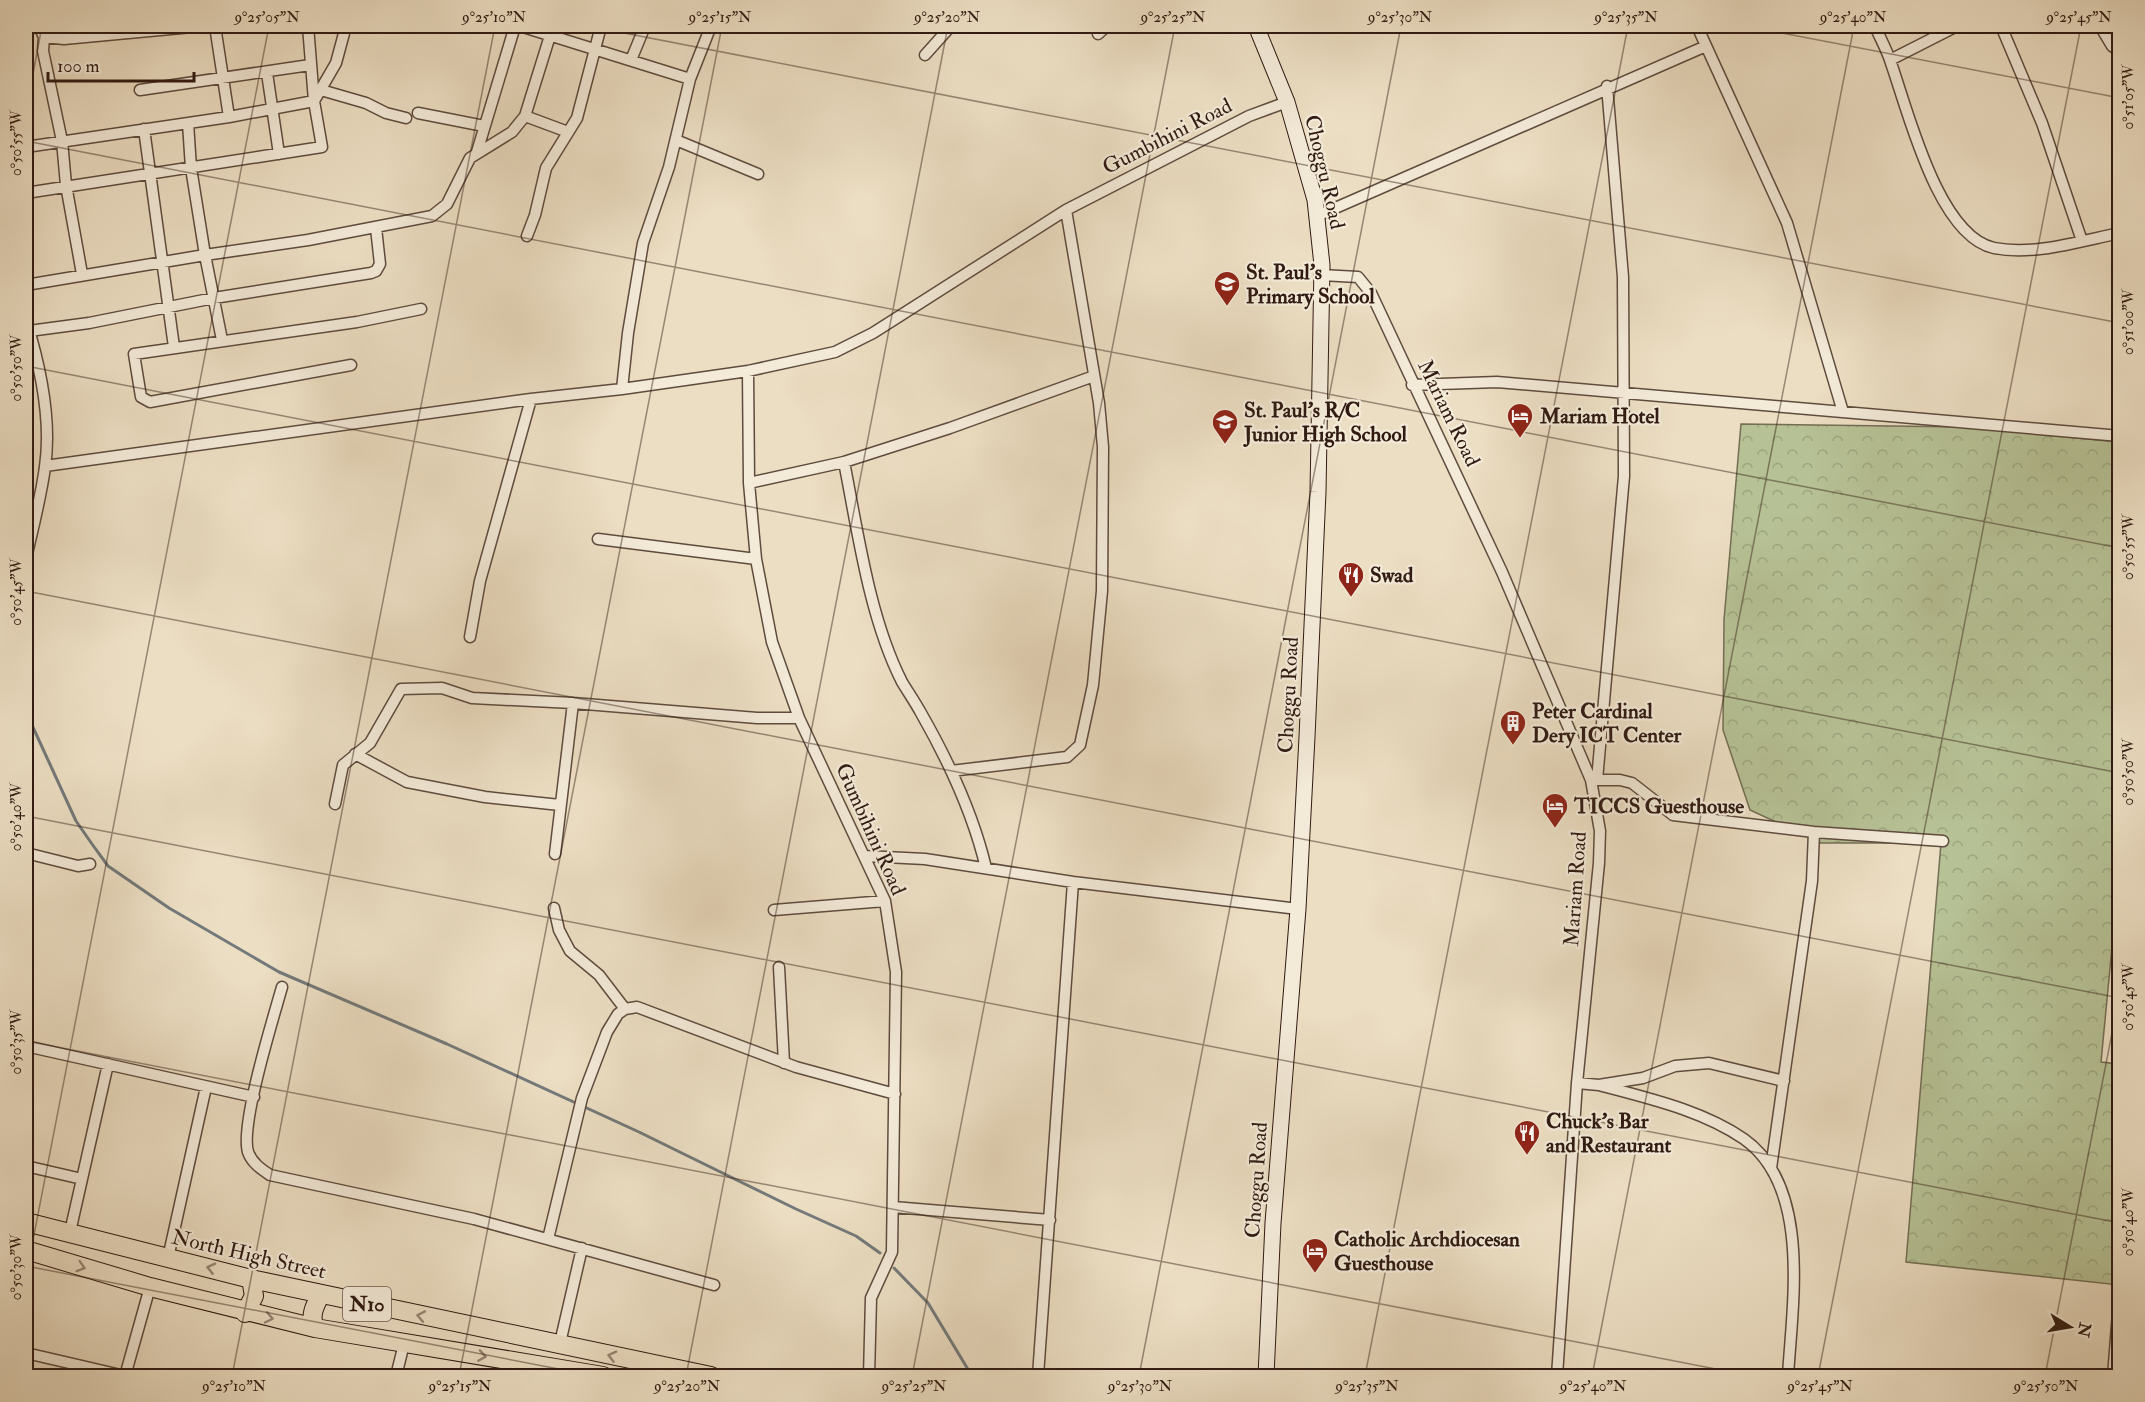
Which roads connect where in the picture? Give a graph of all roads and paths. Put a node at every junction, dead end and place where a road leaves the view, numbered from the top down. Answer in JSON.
{"nodes":[{"id":1,"x":39,"y":26,"type":"edge"},
{"id":2,"x":203,"y":26,"type":"edge"},
{"id":3,"x":215,"y":26,"type":"edge"},
{"id":4,"x":308,"y":26,"type":"edge"},
{"id":5,"x":346,"y":26,"type":"edge"},
{"id":6,"x":515,"y":26,"type":"edge"},
{"id":7,"x":520,"y":26,"type":"edge"},
{"id":8,"x":601,"y":26,"type":"edge"},
{"id":9,"x":645,"y":26,"type":"edge"},
{"id":10,"x":711,"y":26,"type":"edge"},
{"id":11,"x":951,"y":26,"type":"edge"},
{"id":12,"x":1107,"y":26,"type":"edge"},
{"id":13,"x":1256,"y":26,"type":"edge"},
{"id":14,"x":1697,"y":26,"type":"edge"},
{"id":15,"x":1875,"y":26,"type":"edge"},
{"id":16,"x":1957,"y":26,"type":"edge"},
{"id":17,"x":2001,"y":26,"type":"edge"},
{"id":18,"x":2100,"y":26,"type":"edge"},
{"id":19,"x":552,"y":29,"type":"edge"},
{"id":20,"x":1098,"y":34,"type":"dead end"},
{"id":21,"x":44,"y":37,"type":"junction"},
{"id":22,"x":1706,"y":46,"type":"junction"},
{"id":23,"x":593,"y":49,"type":"junction"},
{"id":24,"x":2120,"y":52,"type":"edge"},
{"id":25,"x":925,"y":56,"type":"dead end"},
{"id":26,"x":630,"y":60,"type":"junction"},
{"id":27,"x":1890,"y":60,"type":"junction"},
{"id":28,"x":310,"y":65,"type":"junction"},
{"id":29,"x":267,"y":73,"type":"junction"},
{"id":30,"x":222,"y":78,"type":"junction"},
{"id":31,"x":690,"y":79,"type":"junction"},
{"id":32,"x":1607,"y":86,"type":"junction"},
{"id":33,"x":140,"y":90,"type":"dead end"},
{"id":34,"x":321,"y":90,"type":"junction"},
{"id":35,"x":314,"y":101,"type":"junction"},
{"id":36,"x":1287,"y":102,"type":"junction"},
{"id":37,"x":272,"y":109,"type":"junction"},
{"id":38,"x":418,"y":113,"type":"dead end"},
{"id":39,"x":525,"y":116,"type":"junction"},
{"id":40,"x":229,"y":117,"type":"junction"},
{"id":41,"x":406,"y":118,"type":"dead end"},
{"id":42,"x":188,"y":123,"type":"junction"},
{"id":43,"x":484,"y":126,"type":"junction"},
{"id":44,"x":144,"y":129,"type":"junction"},
{"id":45,"x":568,"y":132,"type":"junction"},
{"id":46,"x":676,"y":140,"type":"junction"},
{"id":47,"x":62,"y":141,"type":"junction"},
{"id":48,"x":26,"y":147,"type":"edge"},
{"id":49,"x":477,"y":152,"type":"junction"},
{"id":50,"x":279,"y":154,"type":"junction"},
{"id":51,"x":191,"y":168,"type":"junction"},
{"id":52,"x":150,"y":174,"type":"junction"},
{"id":53,"x":758,"y":174,"type":"dead end"},
{"id":54,"x":66,"y":185,"type":"junction"},
{"id":55,"x":26,"y":193,"type":"edge"},
{"id":56,"x":1066,"y":210,"type":"junction"},
{"id":57,"x":1317,"y":216,"type":"junction"},
{"id":58,"x":376,"y":228,"type":"junction"},
{"id":59,"x":2120,"y":233,"type":"edge"},
{"id":60,"x":527,"y":236,"type":"dead end"},
{"id":61,"x":2082,"y":241,"type":"junction"},
{"id":62,"x":206,"y":255,"type":"junction"},
{"id":63,"x":162,"y":263,"type":"junction"},
{"id":64,"x":82,"y":274,"type":"junction"},
{"id":65,"x":1321,"y":275,"type":"junction"},
{"id":66,"x":26,"y":285,"type":"edge"},
{"id":67,"x":214,"y":298,"type":"junction"},
{"id":68,"x":168,"y":306,"type":"junction"},
{"id":69,"x":421,"y":309,"type":"dead end"},
{"id":70,"x":26,"y":320,"type":"edge"},
{"id":71,"x":29,"y":331,"type":"junction"},
{"id":72,"x":222,"y":340,"type":"junction"},
{"id":73,"x":29,"y":344,"type":"edge"},
{"id":74,"x":174,"y":347,"type":"junction"},
{"id":75,"x":351,"y":365,"type":"dead end"},
{"id":76,"x":748,"y":371,"type":"junction"},
{"id":77,"x":1094,"y":376,"type":"junction"},
{"id":78,"x":1412,"y":386,"type":"junction"},
{"id":79,"x":622,"y":388,"type":"junction"},
{"id":80,"x":1623,"y":394,"type":"junction"},
{"id":81,"x":531,"y":399,"type":"junction"},
{"id":82,"x":1843,"y":412,"type":"junction"},
{"id":83,"x":2120,"y":436,"type":"edge"},
{"id":84,"x":844,"y":462,"type":"junction"},
{"id":85,"x":45,"y":466,"type":"junction"},
{"id":86,"x":749,"y":483,"type":"junction"},
{"id":87,"x":598,"y":539,"type":"dead end"},
{"id":88,"x":26,"y":558,"type":"edge"},
{"id":89,"x":756,"y":559,"type":"junction"},
{"id":90,"x":470,"y":637,"type":"dead end"},
{"id":91,"x":573,"y":703,"type":"junction"},
{"id":92,"x":799,"y":718,"type":"junction"},
{"id":93,"x":355,"y":754,"type":"junction"},
{"id":94,"x":951,"y":771,"type":"junction"},
{"id":95,"x":1594,"y":780,"type":"junction"},
{"id":96,"x":335,"y":804,"type":"dead end"},
{"id":97,"x":560,"y":805,"type":"junction"},
{"id":98,"x":1814,"y":832,"type":"junction"},
{"id":99,"x":1943,"y":842,"type":"dead end"},
{"id":100,"x":26,"y":853,"type":"edge"},
{"id":101,"x":555,"y":854,"type":"dead end"},
{"id":102,"x":865,"y":856,"type":"junction"},
{"id":103,"x":90,"y":864,"type":"dead end"},
{"id":104,"x":986,"y":868,"type":"junction"},
{"id":105,"x":1073,"y":882,"type":"junction"},
{"id":106,"x":885,"y":901,"type":"junction"},
{"id":107,"x":554,"y":908,"type":"dead end"},
{"id":108,"x":1298,"y":909,"type":"junction"},
{"id":109,"x":774,"y":910,"type":"dead end"},
{"id":110,"x":779,"y":967,"type":"dead end"},
{"id":111,"x":282,"y":987,"type":"dead end"},
{"id":112,"x":625,"y":1009,"type":"junction"},
{"id":113,"x":26,"y":1046,"type":"edge"},
{"id":114,"x":784,"y":1063,"type":"junction"},
{"id":115,"x":108,"y":1064,"type":"junction"},
{"id":116,"x":1784,"y":1081,"type":"junction"},
{"id":117,"x":1577,"y":1083,"type":"junction"},
{"id":118,"x":1599,"y":1085,"type":"junction"},
{"id":119,"x":206,"y":1087,"type":"junction"},
{"id":120,"x":895,"y":1094,"type":"junction"},
{"id":121,"x":254,"y":1097,"type":"junction"},
{"id":122,"x":26,"y":1166,"type":"edge"},
{"id":123,"x":1771,"y":1168,"type":"junction"},
{"id":124,"x":82,"y":1179,"type":"junction"},
{"id":125,"x":893,"y":1207,"type":"junction"},
{"id":126,"x":1050,"y":1220,"type":"junction"},
{"id":127,"x":26,"y":1222,"type":"edge"},
{"id":128,"x":70,"y":1232,"type":"junction"},
{"id":129,"x":548,"y":1239,"type":"junction"},
{"id":130,"x":582,"y":1248,"type":"junction"},
{"id":131,"x":26,"y":1250,"type":"edge"},
{"id":132,"x":168,"y":1258,"type":"junction"},
{"id":133,"x":251,"y":1279,"type":"junction"},
{"id":134,"x":714,"y":1285,"type":"dead end"},
{"id":135,"x":150,"y":1287,"type":"junction"},
{"id":136,"x":2120,"y":1287,"type":"edge"},
{"id":137,"x":321,"y":1294,"type":"junction"},
{"id":138,"x":245,"y":1313,"type":"junction"},
{"id":139,"x":315,"y":1328,"type":"junction"},
{"id":140,"x":560,"y":1343,"type":"junction"},
{"id":141,"x":404,"y":1344,"type":"junction"},
{"id":142,"x":26,"y":1353,"type":"edge"},
{"id":143,"x":74,"y":1365,"type":"junction"},
{"id":144,"x":568,"y":1373,"type":"edge"},
{"id":145,"x":125,"y":1376,"type":"edge"},
{"id":146,"x":71,"y":1377,"type":"edge"},
{"id":147,"x":396,"y":1377,"type":"edge"},
{"id":148,"x":603,"y":1377,"type":"edge"},
{"id":149,"x":711,"y":1377,"type":"edge"},
{"id":150,"x":869,"y":1377,"type":"edge"},
{"id":151,"x":1038,"y":1377,"type":"edge"},
{"id":152,"x":1266,"y":1377,"type":"edge"},
{"id":153,"x":1557,"y":1377,"type":"edge"},
{"id":154,"x":1788,"y":1377,"type":"edge"},
{"id":155,"x":2113,"y":1377,"type":"edge"}],
"edges":[{"from":1,"to":21,"type":"street"},
{"from":2,"to":21,"type":"street"},
{"from":3,"to":30,"type":"street"},
{"from":4,"to":28,"type":"street"},
{"from":5,"to":34,"type":"street"},
{"from":6,"to":43,"type":"street"},
{"from":7,"to":19,"type":"street"},
{"from":8,"to":23,"type":"street"},
{"from":9,"to":26,"type":"street"},
{"from":10,"to":31,"type":"street"},
{"from":11,"to":25,"type":"street"},
{"from":12,"to":20,"type":"street"},
{"from":13,"to":36,"type":"main road","name":"Choggu Road"},
{"from":14,"to":22,"type":"street"},
{"from":15,"to":27,"type":"street"},
{"from":16,"to":27,"type":"street"},
{"from":17,"to":61,"type":"street"},
{"from":18,"to":24,"type":"street"},
{"from":19,"to":23,"type":"street"},
{"from":19,"to":39,"type":"street"},
{"from":21,"to":47,"type":"street"},
{"from":22,"to":32,"type":"street"},
{"from":22,"to":82,"type":"street"},
{"from":23,"to":26,"type":"street"},
{"from":23,"to":45,"type":"street"},
{"from":26,"to":31,"type":"street"},
{"from":27,"to":61,"type":"street"},
{"from":28,"to":29,"type":"street"},
{"from":28,"to":35,"type":"street"},
{"from":29,"to":30,"type":"street"},
{"from":29,"to":37,"type":"street"},
{"from":30,"to":33,"type":"street"},
{"from":30,"to":40,"type":"street"},
{"from":31,"to":46,"type":"street"},
{"from":32,"to":57,"type":"street"},
{"from":32,"to":80,"type":"street"},
{"from":34,"to":35,"type":"street"},
{"from":34,"to":41,"type":"street"},
{"from":35,"to":37,"type":"street"},
{"from":35,"to":50,"type":"street"},
{"from":36,"to":56,"type":"street","name":"Gumbihini Road"},
{"from":36,"to":57,"type":"main road","name":"Choggu Road"},
{"from":37,"to":40,"type":"street"},
{"from":37,"to":50,"type":"street"},
{"from":38,"to":43,"type":"street"},
{"from":39,"to":45,"type":"street"},
{"from":39,"to":49,"type":"street"},
{"from":40,"to":42,"type":"street"},
{"from":42,"to":44,"type":"street"},
{"from":42,"to":51,"type":"street"},
{"from":43,"to":49,"type":"street"},
{"from":44,"to":47,"type":"street"},
{"from":44,"to":52,"type":"street"},
{"from":45,"to":60,"type":"street"},
{"from":46,"to":53,"type":"street"},
{"from":46,"to":79,"type":"street"},
{"from":47,"to":48,"type":"street"},
{"from":47,"to":54,"type":"street"},
{"from":49,"to":58,"type":"street"},
{"from":50,"to":51,"type":"street"},
{"from":51,"to":52,"type":"street"},
{"from":51,"to":62,"type":"street"},
{"from":52,"to":54,"type":"street"},
{"from":52,"to":63,"type":"street"},
{"from":54,"to":55,"type":"street"},
{"from":54,"to":64,"type":"street"},
{"from":56,"to":76,"type":"street","name":"Gumbihini Road"},
{"from":56,"to":77,"type":"street"},
{"from":57,"to":65,"type":"main road","name":"Choggu Road"},
{"from":58,"to":62,"type":"street"},
{"from":58,"to":67,"type":"street"},
{"from":59,"to":61,"type":"street"},
{"from":62,"to":63,"type":"street"},
{"from":62,"to":67,"type":"street"},
{"from":63,"to":64,"type":"street"},
{"from":63,"to":68,"type":"street"},
{"from":64,"to":66,"type":"street"},
{"from":65,"to":78,"type":"street","name":"Mariam Road"},
{"from":65,"to":108,"type":"main road","name":"Choggu Road"},
{"from":67,"to":68,"type":"street"},
{"from":67,"to":72,"type":"street"},
{"from":68,"to":71,"type":"street"},
{"from":68,"to":74,"type":"street"},
{"from":69,"to":72,"type":"street"},
{"from":70,"to":71,"type":"street"},
{"from":71,"to":73,"type":"street"},
{"from":72,"to":74,"type":"street"},
{"from":73,"to":85,"type":"street"},
{"from":74,"to":75,"type":"street"},
{"from":76,"to":79,"type":"street","name":"Gumbihini Road"},
{"from":76,"to":86,"type":"street","name":"Gumbihini Road"},
{"from":77,"to":84,"type":"street"},
{"from":77,"to":94,"type":"street"},
{"from":78,"to":80,"type":"street"},
{"from":78,"to":95,"type":"street","name":"Mariam Road"},
{"from":79,"to":81,"type":"street","name":"Gumbihini Road"},
{"from":80,"to":82,"type":"street"},
{"from":80,"to":95,"type":"street"},
{"from":81,"to":85,"type":"street","name":"Gumbihini Road"},
{"from":81,"to":90,"type":"street"},
{"from":82,"to":83,"type":"street"},
{"from":84,"to":86,"type":"street"},
{"from":84,"to":94,"type":"street"},
{"from":85,"to":88,"type":"street"},
{"from":86,"to":89,"type":"street","name":"Gumbihini Road"},
{"from":87,"to":89,"type":"street"},
{"from":89,"to":92,"type":"street","name":"Gumbihini Road"},
{"from":91,"to":92,"type":"street"},
{"from":91,"to":93,"type":"street"},
{"from":91,"to":97,"type":"street"},
{"from":92,"to":102,"type":"street","name":"Gumbihini Road"},
{"from":93,"to":96,"type":"street"},
{"from":93,"to":97,"type":"street"},
{"from":94,"to":104,"type":"street"},
{"from":95,"to":98,"type":"street"},
{"from":95,"to":117,"type":"street","name":"Mariam Road"},
{"from":97,"to":101,"type":"street"},
{"from":98,"to":99,"type":"street"},
{"from":98,"to":116,"type":"street"},
{"from":100,"to":103,"type":"street"},
{"from":102,"to":104,"type":"street"},
{"from":102,"to":106,"type":"street","name":"Gumbihini Road"},
{"from":104,"to":105,"type":"street"},
{"from":105,"to":108,"type":"street"},
{"from":105,"to":126,"type":"street"},
{"from":106,"to":109,"type":"street"},
{"from":106,"to":120,"type":"street","name":"Gumbihini Road"},
{"from":107,"to":112,"type":"street"},
{"from":108,"to":152,"type":"main road","name":"Choggu Road"},
{"from":110,"to":114,"type":"street"},
{"from":111,"to":121,"type":"street"},
{"from":112,"to":114,"type":"street"},
{"from":112,"to":129,"type":"street"},
{"from":113,"to":115,"type":"street"},
{"from":114,"to":120,"type":"street"},
{"from":115,"to":119,"type":"street"},
{"from":115,"to":124,"type":"street"},
{"from":116,"to":118,"type":"street"},
{"from":116,"to":123,"type":"street"},
{"from":117,"to":118,"type":"street"},
{"from":117,"to":153,"type":"street","name":"Mariam Road"},
{"from":118,"to":123,"type":"street"},
{"from":119,"to":121,"type":"street"},
{"from":119,"to":132,"type":"street"},
{"from":120,"to":125,"type":"street","name":"Gumbihini Road"},
{"from":121,"to":129,"type":"street"},
{"from":122,"to":124,"type":"street"},
{"from":123,"to":154,"type":"street"},
{"from":124,"to":128,"type":"street"},
{"from":125,"to":126,"type":"street"},
{"from":125,"to":150,"type":"street","name":"Gumbihini Road"},
{"from":126,"to":151,"type":"street"},
{"from":127,"to":128,"type":"highway","name":"North High Street","number":"N10"},
{"from":128,"to":132,"type":"highway","name":"North High Street","number":"N10"},
{"from":129,"to":130,"type":"street"},
{"from":130,"to":134,"type":"street"},
{"from":130,"to":140,"type":"street"},
{"from":131,"to":135,"type":"highway","number":"N10","one_way":true},
{"from":133,"to":132,"type":"highway","name":"North High Street","number":"N10","one_way":true},
{"from":133,"to":137,"type":"highway","name":"North High Street","number":"N10"},
{"from":133,"to":138,"type":"highway"},
{"from":135,"to":138,"type":"highway","number":"N10"},
{"from":135,"to":145,"type":"street"},
{"from":136,"to":155,"type":"street"},
{"from":137,"to":139,"type":"highway"},
{"from":140,"to":137,"type":"highway","name":"North High Street","number":"N10","one_way":true},
{"from":138,"to":139,"type":"highway","number":"N10","one_way":true},
{"from":139,"to":141,"type":"highway","number":"N10"},
{"from":149,"to":140,"type":"highway","name":"North High Street","number":"N10","one_way":true},
{"from":141,"to":144,"type":"highway","number":"N10","one_way":true},
{"from":141,"to":147,"type":"street"},
{"from":142,"to":143,"type":"street"},
{"from":143,"to":145,"type":"street"},
{"from":143,"to":146,"type":"street"},
{"from":144,"to":148,"type":"highway","number":"N10"}]}
